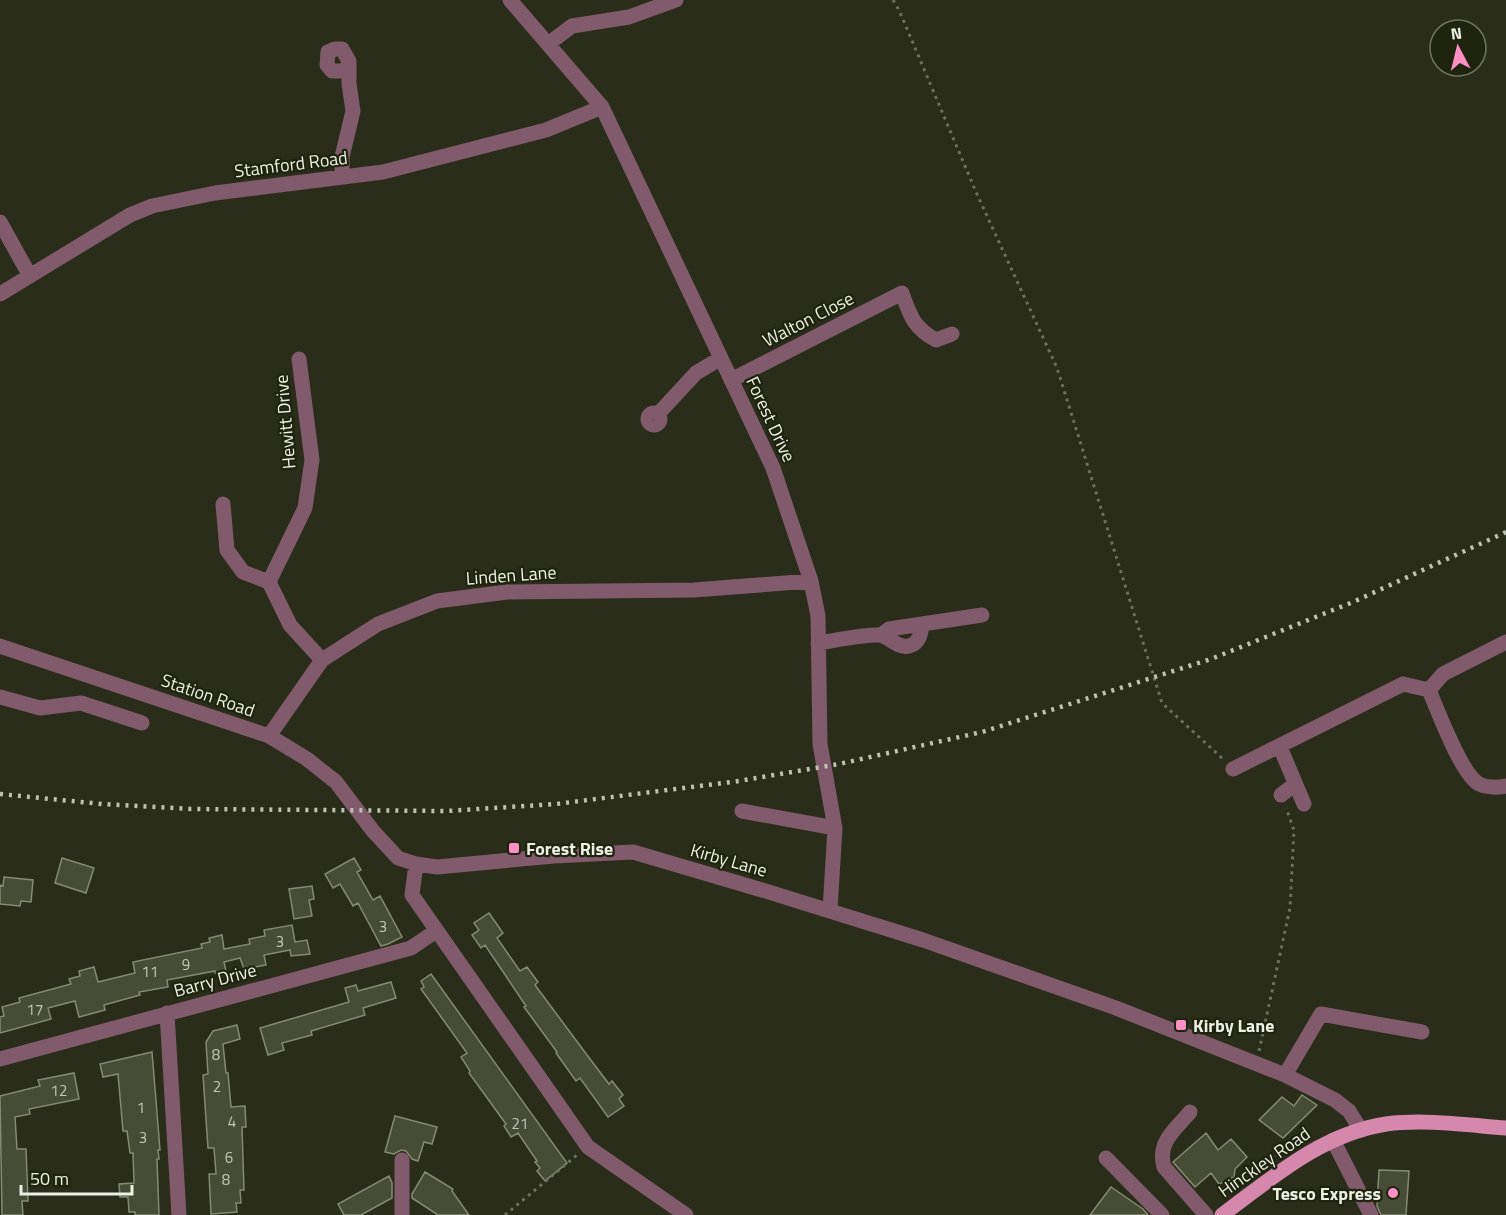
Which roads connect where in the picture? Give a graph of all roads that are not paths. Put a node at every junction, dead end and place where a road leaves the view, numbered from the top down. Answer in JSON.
{"nodes":[{"id":1,"x":510,"y":0,"type":"edge"},
{"id":2,"x":676,"y":0,"type":"edge"},
{"id":3,"x":548,"y":44,"type":"junction"},
{"id":4,"x":348,"y":67,"type":"dead end"},
{"id":5,"x":602,"y":107,"type":"junction"},
{"id":6,"x":342,"y":177,"type":"junction"},
{"id":7,"x":0,"y":222,"type":"edge"},
{"id":8,"x":30,"y":276,"type":"junction"},
{"id":9,"x":0,"y":294,"type":"edge"},
{"id":10,"x":952,"y":334,"type":"dead end"},
{"id":11,"x":721,"y":358,"type":"junction"},
{"id":12,"x":299,"y":359,"type":"dead end"},
{"id":13,"x":732,"y":380,"type":"junction"},
{"id":14,"x":658,"y":414,"type":"dead end"},
{"id":15,"x":223,"y":504,"type":"dead end"},
{"id":16,"x":811,"y":581,"type":"junction"},
{"id":17,"x":269,"y":582,"type":"junction"},
{"id":18,"x":982,"y":615,"type":"dead end"},
{"id":19,"x":1506,"y":642,"type":"edge"},
{"id":20,"x":818,"y":643,"type":"junction"},
{"id":21,"x":1,"y":648,"type":"edge"},
{"id":22,"x":322,"y":660,"type":"junction"},
{"id":23,"x":1429,"y":690,"type":"junction"},
{"id":24,"x":0,"y":697,"type":"edge"},
{"id":25,"x":142,"y":723,"type":"dead end"},
{"id":26,"x":268,"y":736,"type":"junction"},
{"id":27,"x":1280,"y":747,"type":"junction"},
{"id":28,"x":1233,"y":769,"type":"road end"},
{"id":29,"x":1295,"y":784,"type":"junction"},
{"id":30,"x":1506,"y":786,"type":"edge"},
{"id":31,"x":1281,"y":795,"type":"road end"},
{"id":32,"x":1304,"y":804,"type":"dead end"},
{"id":33,"x":741,"y":811,"type":"dead end"},
{"id":34,"x":835,"y":828,"type":"junction"},
{"id":35,"x":373,"y":831,"type":"joint"},
{"id":36,"x":416,"y":864,"type":"junction"},
{"id":37,"x":830,"y":910,"type":"junction"},
{"id":38,"x":436,"y":931,"type":"junction"},
{"id":39,"x":167,"y":1013,"type":"junction"},
{"id":40,"x":1422,"y":1032,"type":"dead end"},
{"id":41,"x":0,"y":1059,"type":"edge"},
{"id":42,"x":1285,"y":1075,"type":"junction"},
{"id":43,"x":1190,"y":1112,"type":"dead end"},
{"id":44,"x":1506,"y":1128,"type":"edge"},
{"id":45,"x":1361,"y":1130,"type":"junction"},
{"id":46,"x":1333,"y":1140,"type":"junction"},
{"id":47,"x":1106,"y":1158,"type":"dead end"},
{"id":48,"x":402,"y":1160,"type":"dead end"},
{"id":49,"x":676,"y":1212,"type":"edge"},
{"id":50,"x":179,"y":1215,"type":"edge"},
{"id":51,"x":402,"y":1215,"type":"edge"},
{"id":52,"x":1162,"y":1215,"type":"edge"},
{"id":53,"x":1206,"y":1215,"type":"edge"},
{"id":54,"x":1222,"y":1215,"type":"edge"},
{"id":55,"x":1371,"y":1215,"type":"edge"}],
"edges":[{"from":1,"to":3,"type":"street","name":"Forest Drive"},
{"from":2,"to":3,"type":"street"},
{"from":3,"to":5,"type":"street","name":"Forest Drive"},
{"from":4,"to":6,"type":"street"},
{"from":5,"to":6,"type":"street","name":"Stamford Road"},
{"from":5,"to":11,"type":"street","name":"Forest Drive"},
{"from":6,"to":8,"type":"street","name":"Stamford Road"},
{"from":7,"to":8,"type":"street"},
{"from":8,"to":9,"type":"street","name":"Stamford Road"},
{"from":10,"to":13,"type":"street","name":"Walton Close"},
{"from":11,"to":13,"type":"street","name":"Forest Drive"},
{"from":11,"to":14,"type":"street"},
{"from":12,"to":17,"type":"street","name":"Hewitt Drive"},
{"from":13,"to":16,"type":"street","name":"Forest Drive"},
{"from":15,"to":17,"type":"street"},
{"from":16,"to":20,"type":"street","name":"Forest Drive"},
{"from":16,"to":22,"type":"street","name":"Linden Lane"},
{"from":17,"to":22,"type":"street"},
{"from":18,"to":20,"type":"street"},
{"from":19,"to":23,"type":"street"},
{"from":20,"to":34,"type":"street","name":"Forest Drive"},
{"from":21,"to":26,"type":"street","name":"Station Road"},
{"from":22,"to":26,"type":"street","name":"Linden Lane"},
{"from":23,"to":27,"type":"street"},
{"from":23,"to":30,"type":"street"},
{"from":24,"to":25,"type":"street"},
{"from":26,"to":35,"type":"street","name":"Station Road"},
{"from":27,"to":28,"type":"street"},
{"from":27,"to":29,"type":"street"},
{"from":29,"to":31,"type":"street"},
{"from":29,"to":32,"type":"street"},
{"from":33,"to":34,"type":"street"},
{"from":34,"to":37,"type":"street","name":"Forest Drive"},
{"from":35,"to":36,"type":"street","name":"Kirby Lane"},
{"from":36,"to":37,"type":"street","name":"Kirby Lane"},
{"from":36,"to":38,"type":"street"},
{"from":37,"to":42,"type":"street","name":"Kirby Lane"},
{"from":38,"to":39,"type":"street","name":"Barry Drive"},
{"from":38,"to":49,"type":"street"},
{"from":39,"to":41,"type":"street","name":"Barry Drive"},
{"from":39,"to":50,"type":"street"},
{"from":40,"to":42,"type":"street"},
{"from":42,"to":45,"type":"street","name":"Kirby Lane"},
{"from":43,"to":53,"type":"street"},
{"from":44,"to":45,"type":"main road","name":"Hinckley Road"},
{"from":45,"to":46,"type":"main road","name":"Hinckley Road"},
{"from":46,"to":54,"type":"main road","name":"Hinckley Road"},
{"from":46,"to":55,"type":"street"},
{"from":47,"to":52,"type":"street"},
{"from":48,"to":51,"type":"street"}]}
